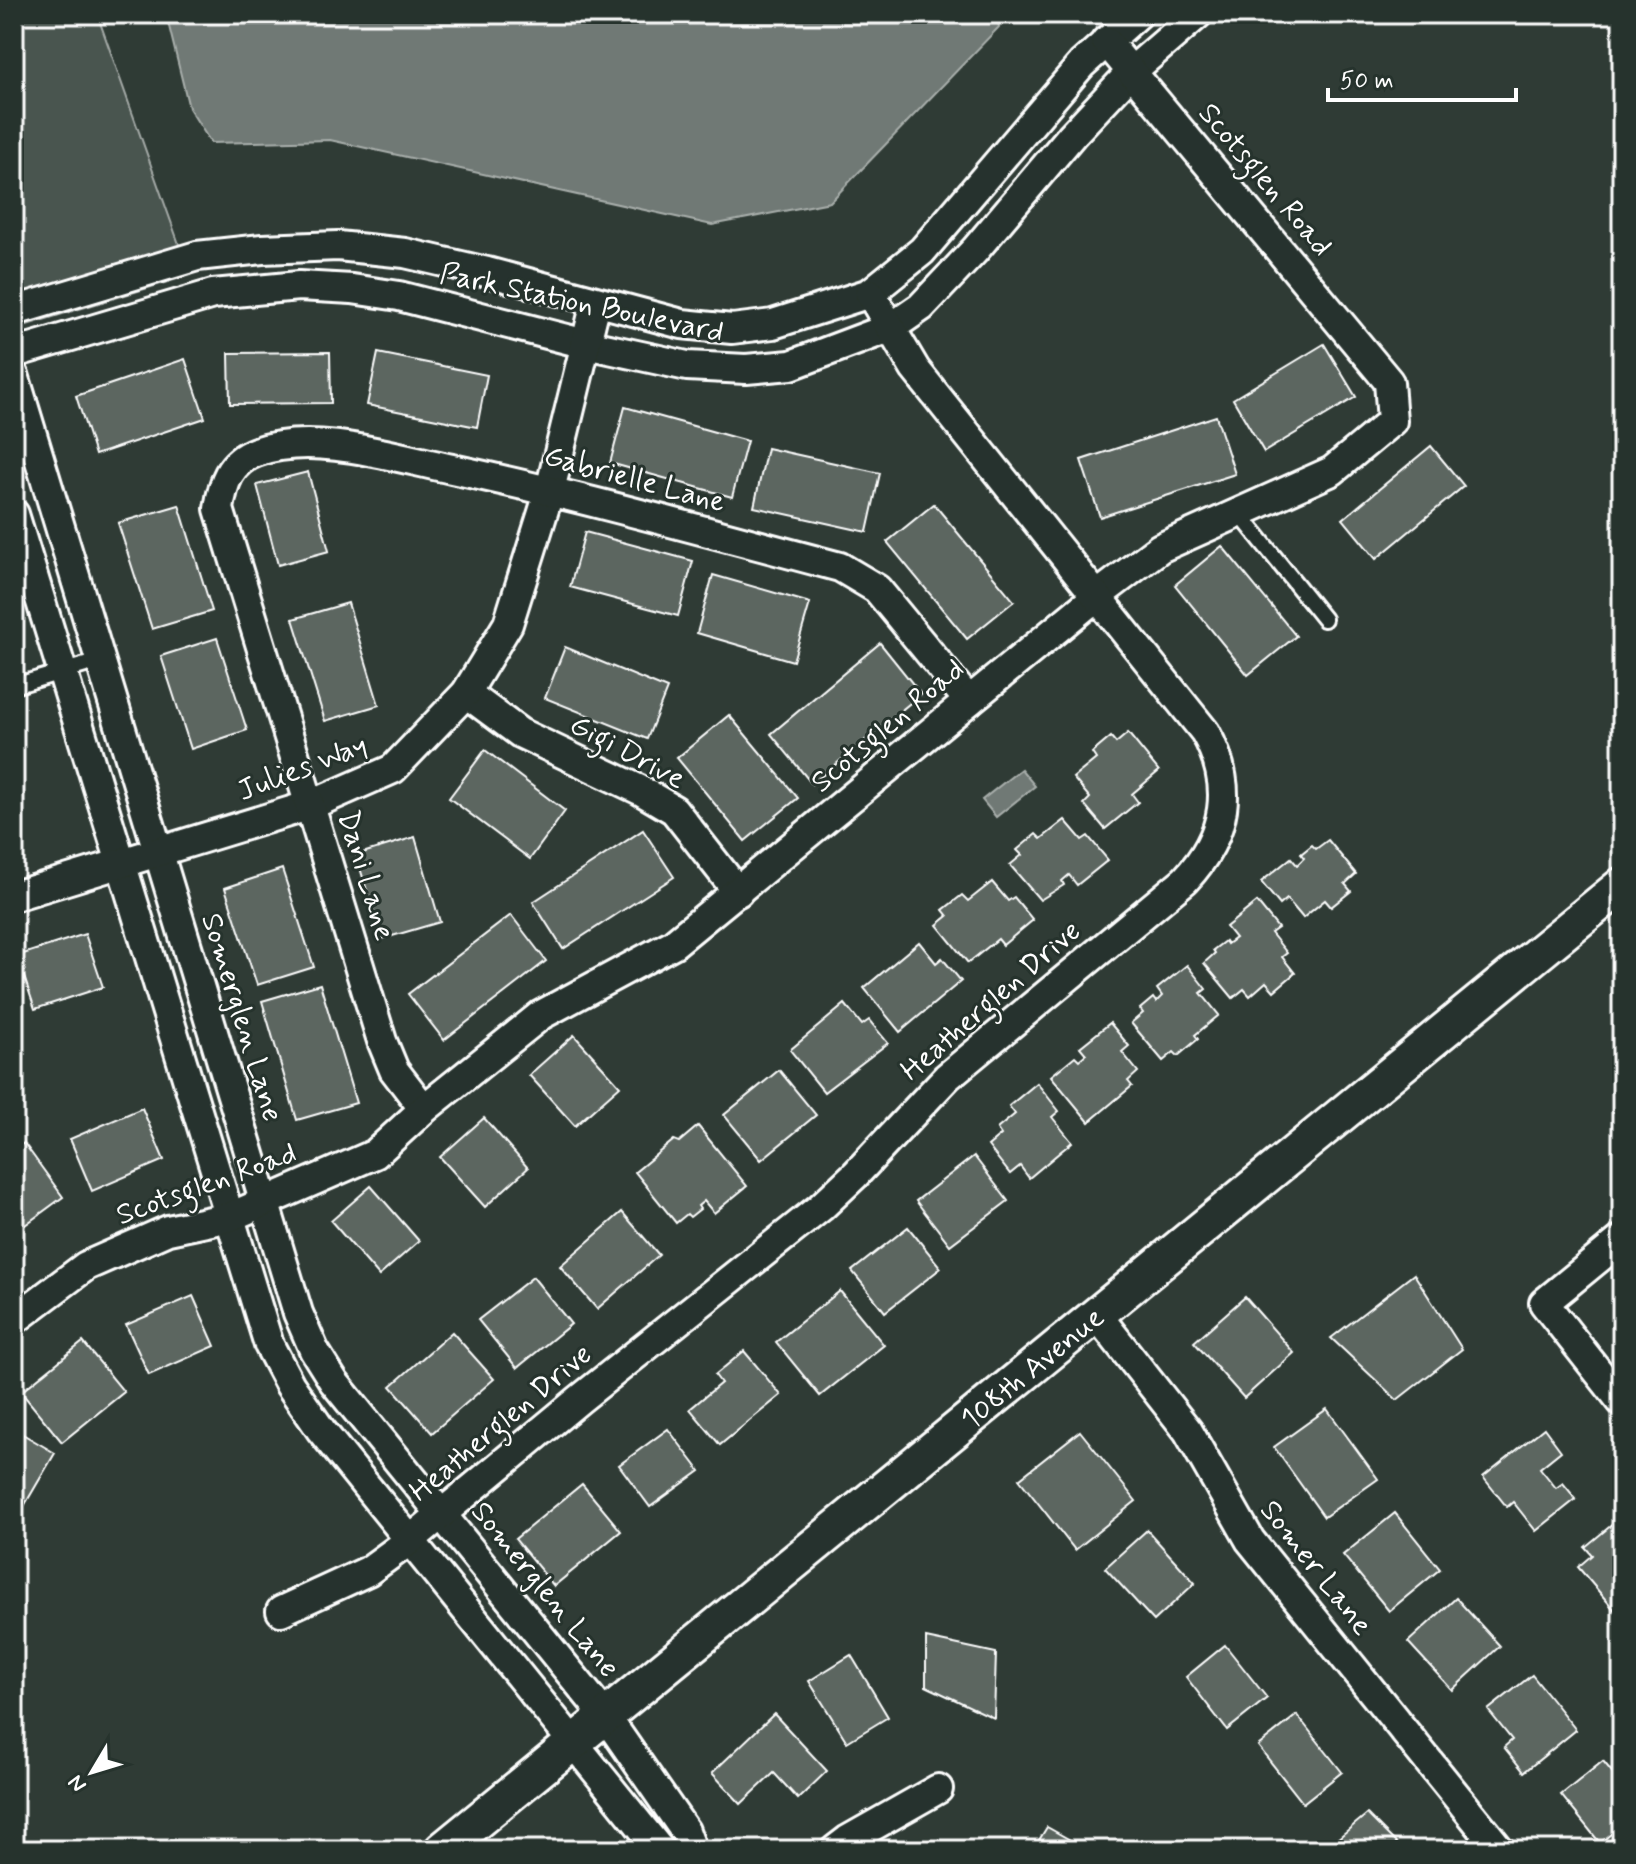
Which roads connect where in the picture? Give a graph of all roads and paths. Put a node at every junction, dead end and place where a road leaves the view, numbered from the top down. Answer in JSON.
{"nodes":[{"id":1,"x":1138,"y":14,"type":"edge"},
{"id":2,"x":1198,"y":14,"type":"edge"},
{"id":3,"x":1106,"y":41,"type":"junction"},
{"id":4,"x":1131,"y":72,"type":"junction"},
{"id":5,"x":870,"y":293,"type":"junction"},
{"id":6,"x":596,"y":302,"type":"junction"},
{"id":7,"x":14,"y":311,"type":"edge"},
{"id":8,"x":892,"y":327,"type":"junction"},
{"id":9,"x":586,"y":344,"type":"junction"},
{"id":10,"x":14,"y":353,"type":"edge"},
{"id":11,"x":14,"y":375,"type":"edge"},
{"id":12,"x":231,"y":468,"type":"joint"},
{"id":13,"x":550,"y":490,"type":"junction"},
{"id":14,"x":1239,"y":513,"type":"junction"},
{"id":15,"x":14,"y":514,"type":"edge"},
{"id":16,"x":1097,"y":596,"type":"junction"},
{"id":17,"x":1324,"y":619,"type":"dead end"},
{"id":18,"x":99,"y":661,"type":"junction"},
{"id":19,"x":62,"y":672,"type":"junction"},
{"id":20,"x":14,"y":686,"type":"edge"},
{"id":21,"x":466,"y":693,"type":"junction"},
{"id":22,"x":969,"y":701,"type":"junction"},
{"id":23,"x":311,"y":805,"type":"junction"},
{"id":24,"x":157,"y":853,"type":"junction"},
{"id":25,"x":120,"y":864,"type":"junction"},
{"id":26,"x":1622,"y":885,"type":"edge"},
{"id":27,"x":738,"y":892,"type":"junction"},
{"id":28,"x":14,"y":896,"type":"edge"},
{"id":29,"x":424,"y":1109,"type":"junction"},
{"id":30,"x":264,"y":1202,"type":"junction"},
{"id":31,"x":230,"y":1217,"type":"junction"},
{"id":32,"x":1622,"y":1239,"type":"edge"},
{"id":33,"x":1097,"y":1315,"type":"junction"},
{"id":34,"x":14,"y":1320,"type":"edge"},
{"id":35,"x":1622,"y":1402,"type":"edge"},
{"id":36,"x":441,"y":1514,"type":"junction"},
{"id":37,"x":409,"y":1541,"type":"junction"},
{"id":38,"x":281,"y":1611,"type":"dead end"},
{"id":39,"x":606,"y":1717,"type":"junction"},
{"id":40,"x":574,"y":1742,"type":"junction"},
{"id":41,"x":938,"y":1789,"type":"dead end"},
{"id":42,"x":442,"y":1850,"type":"edge"},
{"id":43,"x":660,"y":1850,"type":"edge"},
{"id":44,"x":692,"y":1850,"type":"edge"},
{"id":45,"x":835,"y":1850,"type":"edge"},
{"id":46,"x":1500,"y":1850,"type":"edge"}],
"edges":[{"from":1,"to":3,"type":"street","name":"Park Station Boulevard"},
{"from":2,"to":4,"type":"street","name":"Park Station Boulevard"},
{"from":3,"to":4,"type":"street","name":"Scotsglen Road"},
{"from":3,"to":5,"type":"street","name":"Park Station Boulevard"},
{"from":4,"to":8,"type":"street","name":"Park Station Boulevard"},
{"from":4,"to":14,"type":"street","name":"Scotsglen Road"},
{"from":5,"to":6,"type":"street","name":"Park Station Boulevard"},
{"from":5,"to":8,"type":"street","name":"Heatherglen Drive"},
{"from":6,"to":7,"type":"street","name":"Park Station Boulevard"},
{"from":6,"to":9,"type":"street","name":"Julies Way"},
{"from":8,"to":9,"type":"street","name":"Park Station Boulevard"},
{"from":8,"to":16,"type":"street","name":"Heatherglen Drive"},
{"from":9,"to":10,"type":"street","name":"Park Station Boulevard"},
{"from":9,"to":13,"type":"street","name":"Julies Way"},
{"from":11,"to":18,"type":"street","name":"Somerglen Lane"},
{"from":12,"to":13,"type":"street","name":"Gabrielle Lane"},
{"from":12,"to":23,"type":"street","name":"Dani Lane"},
{"from":13,"to":21,"type":"street","name":"Julies Way"},
{"from":13,"to":22,"type":"street","name":"Gabrielle Lane"},
{"from":14,"to":16,"type":"street","name":"Scotsglen Road"},
{"from":14,"to":17,"type":"lane"},
{"from":15,"to":19,"type":"street"},
{"from":16,"to":22,"type":"street","name":"Scotsglen Road"},
{"from":16,"to":36,"type":"street","name":"Heatherglen Drive"},
{"from":18,"to":19,"type":"lane"},
{"from":18,"to":24,"type":"street","name":"Somerglen Lane"},
{"from":19,"to":20,"type":"lane"},
{"from":19,"to":25,"type":"street"},
{"from":21,"to":23,"type":"street","name":"Julies Way"},
{"from":21,"to":27,"type":"street","name":"Gigi Drive"},
{"from":22,"to":27,"type":"street","name":"Scotsglen Road"},
{"from":23,"to":24,"type":"street","name":"Julies Way"},
{"from":23,"to":29,"type":"street","name":"Dani Lane"},
{"from":24,"to":25,"type":"street","name":"Julies Way"},
{"from":24,"to":30,"type":"street","name":"Somerglen Lane"},
{"from":25,"to":28,"type":"street","name":"Julies Way"},
{"from":25,"to":31,"type":"street"},
{"from":26,"to":33,"type":"street","name":"108th Avenue"},
{"from":27,"to":29,"type":"street","name":"Scotsglen Road"},
{"from":29,"to":30,"type":"street","name":"Scotsglen Road"},
{"from":30,"to":31,"type":"street","name":"Scotsglen Road"},
{"from":30,"to":36,"type":"street","name":"Somerglen Lane"},
{"from":31,"to":34,"type":"street","name":"Scotsglen Road"},
{"from":31,"to":37,"type":"street"},
{"from":32,"to":35,"type":"street"},
{"from":33,"to":39,"type":"street","name":"108th Avenue"},
{"from":33,"to":46,"type":"street","name":"Somer Lane"},
{"from":36,"to":37,"type":"street","name":"Heatherglen Drive"},
{"from":36,"to":39,"type":"street","name":"Somerglen Lane"},
{"from":37,"to":38,"type":"street","name":"Heatherglen Drive"},
{"from":37,"to":40,"type":"street"},
{"from":39,"to":40,"type":"street","name":"108th Avenue"},
{"from":39,"to":44,"type":"street","name":"Somerglen Lane"},
{"from":40,"to":42,"type":"street","name":"108th Avenue"},
{"from":40,"to":43,"type":"street"},
{"from":41,"to":45,"type":"street"}]}
